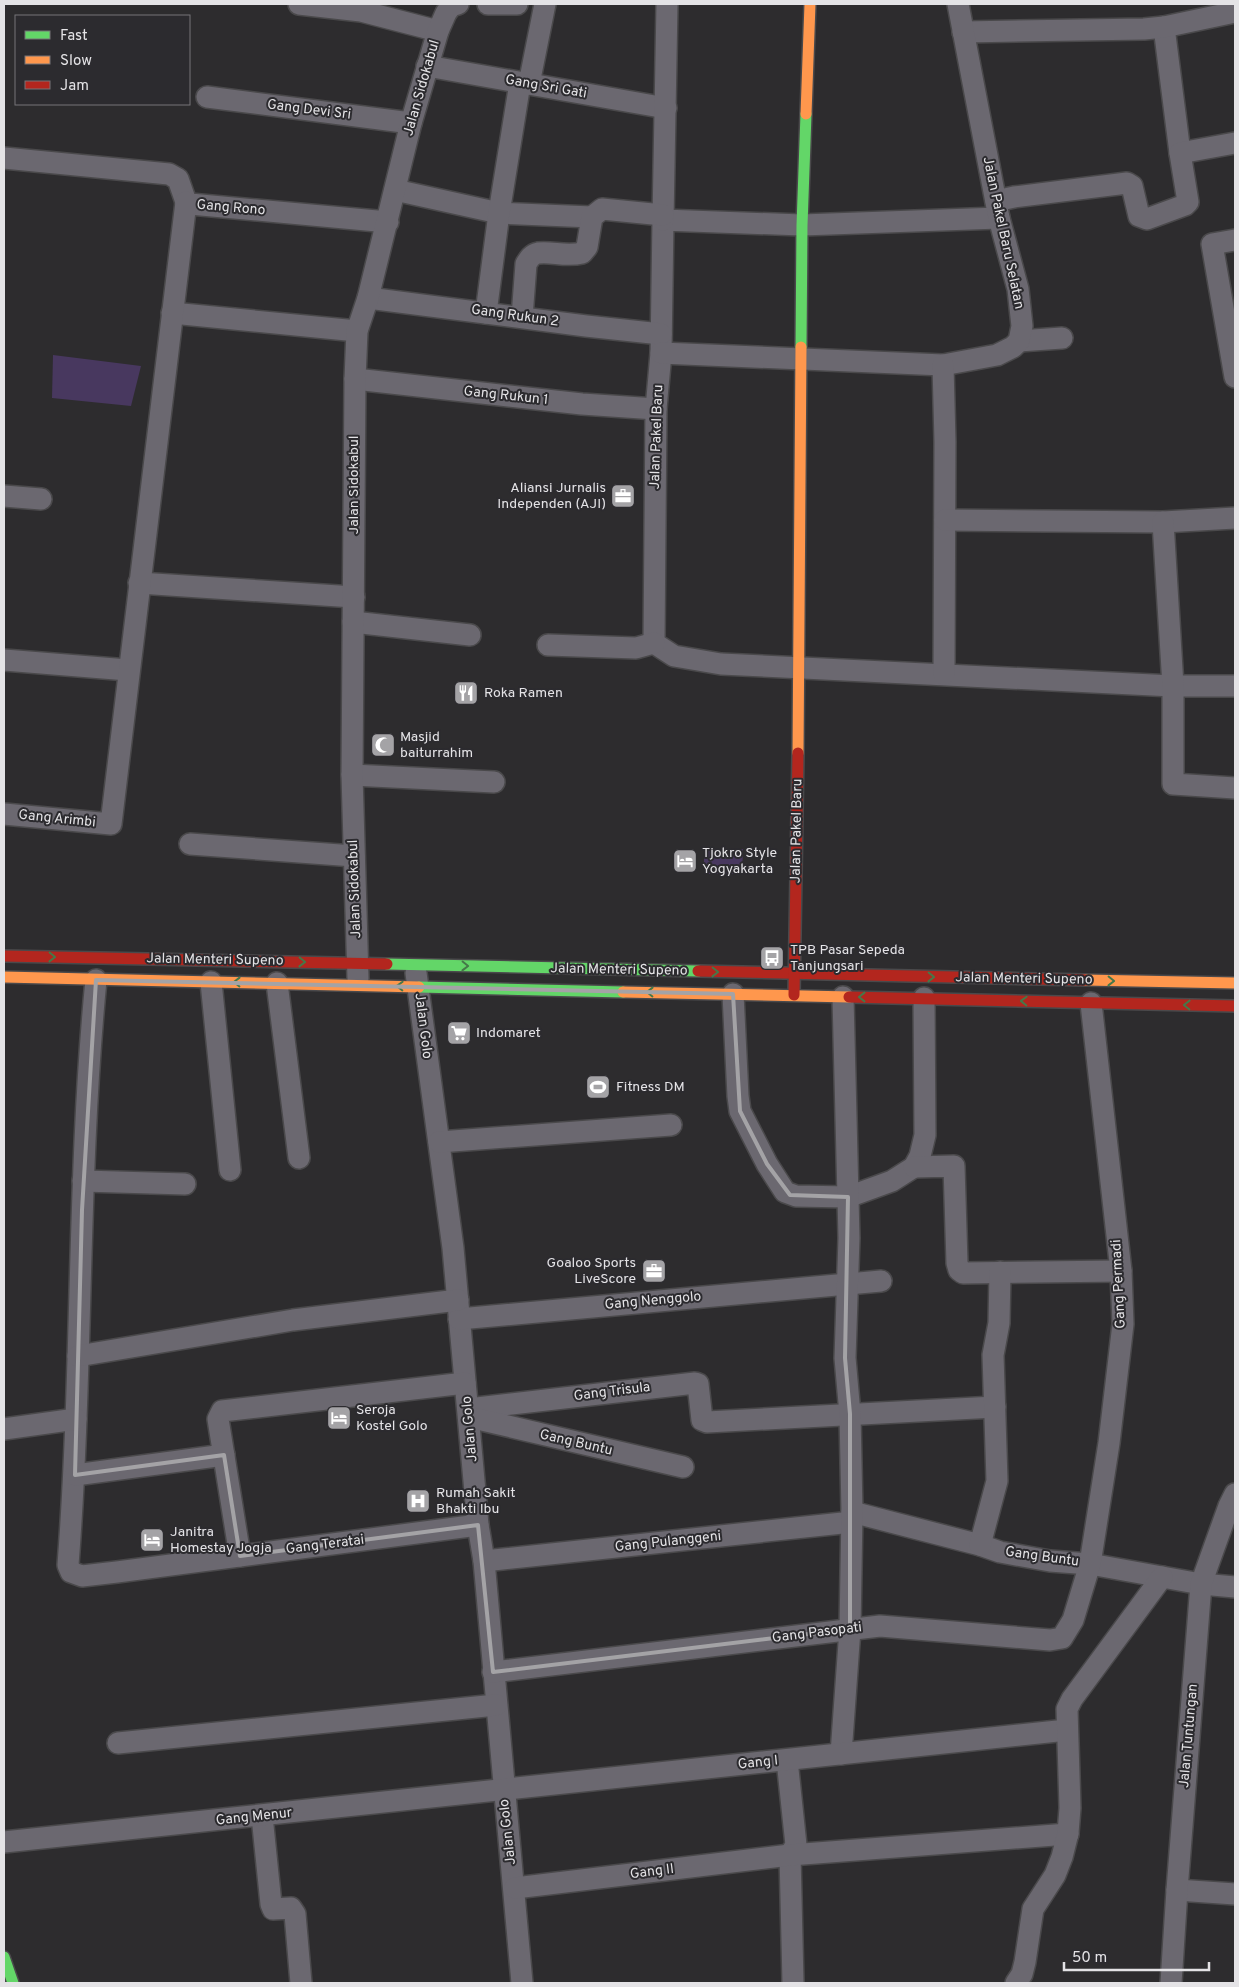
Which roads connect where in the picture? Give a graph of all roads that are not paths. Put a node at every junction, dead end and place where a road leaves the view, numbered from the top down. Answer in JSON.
{"nodes":[{"id":1,"x":298,"y":4,"type":"edge"},
{"id":2,"x":458,"y":4,"type":"edge"},
{"id":3,"x":488,"y":4,"type":"edge"},
{"id":4,"x":517,"y":4,"type":"edge"},
{"id":5,"x":544,"y":4,"type":"edge"},
{"id":6,"x":667,"y":4,"type":"edge"},
{"id":7,"x":810,"y":4,"type":"edge"},
{"id":8,"x":958,"y":4,"type":"edge"},
{"id":9,"x":1235,"y":12,"type":"edge"},
{"id":10,"x":1164,"y":26,"type":"junction"},
{"id":11,"x":438,"y":31,"type":"junction"},
{"id":12,"x":963,"y":32,"type":"junction"},
{"id":13,"x":427,"y":66,"type":"junction"},
{"id":14,"x":525,"y":83,"type":"junction"},
{"id":15,"x":207,"y":97,"type":"dead end"},
{"id":16,"x":666,"y":108,"type":"junction"},
{"id":17,"x":411,"y":123,"type":"junction"},
{"id":18,"x":1235,"y":143,"type":"edge"},
{"id":19,"x":1180,"y":153,"type":"junction"},
{"id":20,"x":4,"y":158,"type":"edge"},
{"id":21,"x":395,"y":190,"type":"junction"},
{"id":22,"x":186,"y":202,"type":"junction"},
{"id":23,"x":997,"y":210,"type":"junction"},
{"id":24,"x":499,"y":213,"type":"junction"},
{"id":25,"x":592,"y":217,"type":"junction"},
{"id":26,"x":663,"y":218,"type":"junction"},
{"id":27,"x":388,"y":222,"type":"junction"},
{"id":28,"x":802,"y":225,"type":"junction"},
{"id":29,"x":1235,"y":240,"type":"edge"},
{"id":30,"x":368,"y":298,"type":"junction"},
{"id":31,"x":486,"y":312,"type":"junction"},
{"id":32,"x":172,"y":314,"type":"junction"},
{"id":33,"x":522,"y":317,"type":"junction"},
{"id":34,"x":357,"y":331,"type":"junction"},
{"id":35,"x":1062,"y":338,"type":"dead end"},
{"id":36,"x":1019,"y":341,"type":"junction"},
{"id":37,"x":661,"y":343,"type":"junction"},
{"id":38,"x":802,"y":359,"type":"junction"},
{"id":39,"x":943,"y":365,"type":"junction"},
{"id":40,"x":1235,"y":376,"type":"edge"},
{"id":41,"x":355,"y":379,"type":"junction"},
{"id":42,"x":656,"y":409,"type":"junction"},
{"id":43,"x":4,"y":496,"type":"edge"},
{"id":44,"x":42,"y":500,"type":"dead end"},
{"id":45,"x":1235,"y":518,"type":"edge"},
{"id":46,"x":945,"y":520,"type":"junction"},
{"id":47,"x":1163,"y":522,"type":"junction"},
{"id":48,"x":139,"y":583,"type":"junction"},
{"id":49,"x":354,"y":597,"type":"junction"},
{"id":50,"x":354,"y":622,"type":"junction"},
{"id":51,"x":470,"y":635,"type":"dead end"},
{"id":52,"x":654,"y":644,"type":"junction"},
{"id":53,"x":548,"y":645,"type":"dead end"},
{"id":54,"x":4,"y":660,"type":"edge"},
{"id":55,"x":800,"y":667,"type":"junction"},
{"id":56,"x":128,"y":670,"type":"junction"},
{"id":57,"x":944,"y":674,"type":"junction"},
{"id":58,"x":1173,"y":686,"type":"junction"},
{"id":59,"x":1235,"y":686,"type":"edge"},
{"id":60,"x":352,"y":775,"type":"junction"},
{"id":61,"x":494,"y":782,"type":"dead end"},
{"id":62,"x":1235,"y":788,"type":"edge"},
{"id":63,"x":4,"y":814,"type":"edge"},
{"id":64,"x":190,"y":844,"type":"dead end"},
{"id":65,"x":354,"y":856,"type":"junction"},
{"id":66,"x":4,"y":956,"type":"edge"},
{"id":67,"x":358,"y":963,"type":"junction"},
{"id":68,"x":414,"y":965,"type":"junction"},
{"id":69,"x":794,"y":974,"type":"junction"},
{"id":70,"x":4,"y":977,"type":"edge"},
{"id":71,"x":96,"y":980,"type":"junction"},
{"id":72,"x":210,"y":982,"type":"junction"},
{"id":73,"x":278,"y":983,"type":"junction"},
{"id":74,"x":1235,"y":984,"type":"edge"},
{"id":75,"x":358,"y":985,"type":"junction"},
{"id":76,"x":418,"y":987,"type":"junction"},
{"id":77,"x":733,"y":994,"type":"junction"},
{"id":78,"x":794,"y":995,"type":"junction"},
{"id":79,"x":843,"y":997,"type":"junction"},
{"id":80,"x":924,"y":998,"type":"junction"},
{"id":81,"x":1091,"y":1003,"type":"junction"},
{"id":82,"x":1235,"y":1006,"type":"edge"},
{"id":83,"x":672,"y":1125,"type":"dead end"},
{"id":84,"x":438,"y":1142,"type":"junction"},
{"id":85,"x":299,"y":1158,"type":"dead end"},
{"id":86,"x":914,"y":1167,"type":"junction"},
{"id":87,"x":230,"y":1170,"type":"dead end"},
{"id":88,"x":83,"y":1181,"type":"junction"},
{"id":89,"x":185,"y":1184,"type":"dead end"},
{"id":90,"x":848,"y":1197,"type":"junction"},
{"id":91,"x":1121,"y":1271,"type":"junction"},
{"id":92,"x":1000,"y":1272,"type":"junction"},
{"id":93,"x":881,"y":1281,"type":"dead end"},
{"id":94,"x":846,"y":1283,"type":"junction"},
{"id":95,"x":458,"y":1309,"type":"junction"},
{"id":96,"x":78,"y":1356,"type":"junction"},
{"id":97,"x":465,"y":1383,"type":"junction"},
{"id":98,"x":995,"y":1407,"type":"junction"},
{"id":99,"x":468,"y":1413,"type":"junction"},
{"id":100,"x":850,"y":1414,"type":"junction"},
{"id":101,"x":76,"y":1419,"type":"junction"},
{"id":102,"x":4,"y":1429,"type":"edge"},
{"id":103,"x":224,"y":1455,"type":"junction"},
{"id":104,"x":683,"y":1467,"type":"dead end"},
{"id":105,"x":75,"y":1475,"type":"junction"},
{"id":106,"x":1235,"y":1494,"type":"edge"},
{"id":107,"x":852,"y":1517,"type":"junction"},
{"id":108,"x":478,"y":1525,"type":"junction"},
{"id":109,"x":980,"y":1545,"type":"junction"},
{"id":110,"x":240,"y":1556,"type":"junction"},
{"id":111,"x":484,"y":1561,"type":"junction"},
{"id":112,"x":1090,"y":1564,"type":"junction"},
{"id":113,"x":1162,"y":1576,"type":"junction"},
{"id":114,"x":1201,"y":1584,"type":"junction"},
{"id":115,"x":1235,"y":1587,"type":"edge"},
{"id":116,"x":850,"y":1629,"type":"junction"},
{"id":117,"x":493,"y":1672,"type":"junction"},
{"id":118,"x":496,"y":1705,"type":"junction"},
{"id":119,"x":1067,"y":1730,"type":"junction"},
{"id":120,"x":118,"y":1743,"type":"dead end"},
{"id":121,"x":842,"y":1754,"type":"junction"},
{"id":122,"x":787,"y":1760,"type":"junction"},
{"id":123,"x":504,"y":1790,"type":"junction"},
{"id":124,"x":262,"y":1816,"type":"junction"},
{"id":125,"x":1068,"y":1834,"type":"junction"},
{"id":126,"x":4,"y":1842,"type":"edge"},
{"id":127,"x":790,"y":1855,"type":"junction"},
{"id":128,"x":515,"y":1888,"type":"junction"},
{"id":129,"x":1177,"y":1890,"type":"junction"},
{"id":130,"x":1235,"y":1894,"type":"edge"},
{"id":131,"x":4,"y":1957,"type":"edge"},
{"id":132,"x":13,"y":1983,"type":"edge"},
{"id":133,"x":301,"y":1983,"type":"edge"},
{"id":134,"x":522,"y":1983,"type":"edge"},
{"id":135,"x":793,"y":1983,"type":"edge"},
{"id":136,"x":1016,"y":1983,"type":"edge"},
{"id":137,"x":1171,"y":1983,"type":"edge"}],
"edges":[{"from":1,"to":11,"type":"street"},
{"from":2,"to":11,"type":"street","name":"Jalan Sidokabul"},
{"from":3,"to":4,"type":"street"},
{"from":5,"to":14,"type":"street"},
{"from":6,"to":16,"type":"street","name":"Jalan Pakel Baru"},
{"from":7,"to":28,"type":"main road","name":"Jalan Pakel Baru"},
{"from":8,"to":12,"type":"street","name":"Jalan Pakel Baru Selatan"},
{"from":9,"to":10,"type":"street"},
{"from":10,"to":12,"type":"street"},
{"from":10,"to":19,"type":"street"},
{"from":11,"to":13,"type":"street","name":"Jalan Sidokabul"},
{"from":12,"to":23,"type":"street","name":"Jalan Pakel Baru Selatan"},
{"from":13,"to":14,"type":"street","name":"Gang Sri Gati"},
{"from":13,"to":17,"type":"street","name":"Jalan Sidokabul"},
{"from":14,"to":16,"type":"street","name":"Gang Sri Gati"},
{"from":14,"to":24,"type":"street"},
{"from":15,"to":17,"type":"street","name":"Gang Devi Sri"},
{"from":16,"to":26,"type":"street","name":"Jalan Pakel Baru"},
{"from":17,"to":21,"type":"street","name":"Jalan Sidokabul"},
{"from":18,"to":19,"type":"street"},
{"from":19,"to":23,"type":"street"},
{"from":20,"to":22,"type":"street","name":"Gang Rono"},
{"from":21,"to":24,"type":"street"},
{"from":21,"to":27,"type":"street","name":"Jalan Sidokabul"},
{"from":22,"to":27,"type":"street","name":"Gang Rono"},
{"from":22,"to":32,"type":"street"},
{"from":23,"to":28,"type":"street"},
{"from":23,"to":36,"type":"street","name":"Jalan Pakel Baru Selatan"},
{"from":24,"to":25,"type":"street"},
{"from":24,"to":31,"type":"street"},
{"from":25,"to":26,"type":"street"},
{"from":25,"to":33,"type":"street"},
{"from":26,"to":28,"type":"street"},
{"from":26,"to":37,"type":"street","name":"Jalan Pakel Baru"},
{"from":27,"to":30,"type":"street","name":"Jalan Sidokabul"},
{"from":28,"to":38,"type":"main road","name":"Jalan Pakel Baru"},
{"from":29,"to":40,"type":"street"},
{"from":30,"to":31,"type":"street","name":"Gang Rukun 2"},
{"from":30,"to":34,"type":"street","name":"Jalan Sidokabul"},
{"from":31,"to":33,"type":"street","name":"Gang Rukun 2"},
{"from":32,"to":34,"type":"street"},
{"from":32,"to":48,"type":"street"},
{"from":33,"to":37,"type":"street","name":"Gang Rukun 2"},
{"from":34,"to":41,"type":"street","name":"Jalan Sidokabul"},
{"from":35,"to":36,"type":"street"},
{"from":36,"to":39,"type":"street"},
{"from":37,"to":38,"type":"street"},
{"from":37,"to":42,"type":"street","name":"Jalan Pakel Baru"},
{"from":38,"to":39,"type":"street"},
{"from":38,"to":55,"type":"main road","name":"Jalan Pakel Baru"},
{"from":39,"to":46,"type":"street"},
{"from":41,"to":42,"type":"street","name":"Gang Rukun 1"},
{"from":41,"to":49,"type":"street","name":"Jalan Sidokabul"},
{"from":42,"to":52,"type":"street","name":"Jalan Pakel Baru"},
{"from":43,"to":44,"type":"street"},
{"from":45,"to":47,"type":"street"},
{"from":46,"to":47,"type":"street"},
{"from":46,"to":57,"type":"street"},
{"from":47,"to":58,"type":"street"},
{"from":48,"to":49,"type":"street"},
{"from":48,"to":56,"type":"street"},
{"from":49,"to":50,"type":"street","name":"Jalan Sidokabul"},
{"from":50,"to":51,"type":"street"},
{"from":50,"to":60,"type":"street","name":"Jalan Sidokabul"},
{"from":52,"to":53,"type":"street"},
{"from":52,"to":55,"type":"street"},
{"from":54,"to":56,"type":"street"},
{"from":55,"to":57,"type":"street"},
{"from":55,"to":69,"type":"main road","name":"Jalan Pakel Baru"},
{"from":56,"to":63,"type":"street","name":"Gang Arimbi"},
{"from":57,"to":58,"type":"street"},
{"from":58,"to":59,"type":"street"},
{"from":58,"to":62,"type":"street"},
{"from":60,"to":61,"type":"street"},
{"from":60,"to":65,"type":"street","name":"Jalan Sidokabul"},
{"from":64,"to":65,"type":"street"},
{"from":65,"to":67,"type":"street","name":"Jalan Sidokabul"},
{"from":66,"to":67,"type":"main road","name":"Jalan Menteri Supeno","one_way":true},
{"from":67,"to":68,"type":"main road","name":"Jalan Menteri Supeno"},
{"from":67,"to":75,"type":"street","name":"Jalan Sidokabul"},
{"from":68,"to":69,"type":"main road","name":"Jalan Menteri Supeno","one_way":true},
{"from":68,"to":76,"type":"street","name":"Jalan Golo"},
{"from":69,"to":74,"type":"main road","name":"Jalan Menteri Supeno","one_way":true},
{"from":69,"to":78,"type":"main road","name":"Jalan Pakel Baru"},
{"from":70,"to":71,"type":"main road","name":"Jalan Menteri Supeno"},
{"from":71,"to":72,"type":"main road","name":"Jalan Menteri Supeno"},
{"from":71,"to":88,"type":"street"},
{"from":73,"to":72,"type":"main road","name":"Jalan Menteri Supeno","one_way":true},
{"from":72,"to":87,"type":"street"},
{"from":73,"to":75,"type":"main road","name":"Jalan Menteri Supeno"},
{"from":73,"to":85,"type":"street"},
{"from":76,"to":75,"type":"main road","name":"Jalan Menteri Supeno","one_way":true},
{"from":77,"to":76,"type":"main road","name":"Jalan Menteri Supeno","one_way":true},
{"from":76,"to":84,"type":"street","name":"Jalan Golo"},
{"from":77,"to":78,"type":"main road","name":"Jalan Menteri Supeno"},
{"from":77,"to":90,"type":"street"},
{"from":78,"to":79,"type":"main road","name":"Jalan Menteri Supeno"},
{"from":80,"to":79,"type":"main road","name":"Jalan Menteri Supeno","one_way":true},
{"from":79,"to":90,"type":"street"},
{"from":81,"to":80,"type":"main road","name":"Jalan Menteri Supeno","one_way":true},
{"from":80,"to":86,"type":"street"},
{"from":82,"to":81,"type":"main road","name":"Jalan Menteri Supeno","one_way":true},
{"from":81,"to":91,"type":"street","name":"Gang Permadi"},
{"from":83,"to":84,"type":"street"},
{"from":84,"to":95,"type":"street","name":"Jalan Golo"},
{"from":86,"to":90,"type":"street"},
{"from":86,"to":92,"type":"street"},
{"from":88,"to":89,"type":"street"},
{"from":88,"to":96,"type":"street"},
{"from":90,"to":94,"type":"street"},
{"from":91,"to":92,"type":"street"},
{"from":91,"to":112,"type":"street","name":"Gang Permadi"},
{"from":92,"to":98,"type":"street"},
{"from":93,"to":94,"type":"street","name":"Gang Nenggolo"},
{"from":94,"to":95,"type":"street","name":"Gang Nenggolo"},
{"from":94,"to":100,"type":"street"},
{"from":95,"to":96,"type":"street","name":"Gang Nenggolo"},
{"from":95,"to":97,"type":"street","name":"Jalan Golo"},
{"from":96,"to":101,"type":"street"},
{"from":97,"to":99,"type":"street","name":"Jalan Golo"},
{"from":97,"to":103,"type":"street"},
{"from":98,"to":100,"type":"street"},
{"from":98,"to":109,"type":"street"},
{"from":99,"to":100,"type":"street","name":"Gang Trisula"},
{"from":99,"to":104,"type":"street","name":"Gang Buntu"},
{"from":99,"to":108,"type":"street","name":"Jalan Golo"},
{"from":100,"to":107,"type":"street"},
{"from":101,"to":102,"type":"street"},
{"from":101,"to":105,"type":"street"},
{"from":103,"to":105,"type":"street"},
{"from":103,"to":110,"type":"street"},
{"from":105,"to":110,"type":"street","name":"Gang Teratai"},
{"from":106,"to":114,"type":"street","name":"Jalan Tuntungan"},
{"from":107,"to":109,"type":"street","name":"Gang Buntu"},
{"from":107,"to":111,"type":"street","name":"Gang Pulanggeni"},
{"from":107,"to":116,"type":"street"},
{"from":108,"to":110,"type":"street","name":"Gang Teratai"},
{"from":108,"to":111,"type":"street","name":"Jalan Golo"},
{"from":109,"to":112,"type":"street","name":"Gang Buntu"},
{"from":111,"to":117,"type":"street","name":"Jalan Golo"},
{"from":112,"to":113,"type":"street","name":"Gang Buntu"},
{"from":112,"to":116,"type":"street","name":"Gang Pasopati"},
{"from":113,"to":114,"type":"street","name":"Gang Buntu"},
{"from":113,"to":119,"type":"street"},
{"from":114,"to":115,"type":"street","name":"Gang Buntu"},
{"from":114,"to":129,"type":"street","name":"Jalan Tuntungan"},
{"from":116,"to":117,"type":"street","name":"Gang Pasopati"},
{"from":116,"to":121,"type":"street"},
{"from":117,"to":118,"type":"street","name":"Jalan Golo"},
{"from":118,"to":120,"type":"street"},
{"from":118,"to":123,"type":"street","name":"Jalan Golo"},
{"from":119,"to":121,"type":"street"},
{"from":119,"to":125,"type":"street"},
{"from":121,"to":122,"type":"street"},
{"from":122,"to":123,"type":"street","name":"Gang I"},
{"from":122,"to":127,"type":"street","name":"Gang I"},
{"from":123,"to":124,"type":"street","name":"Gang Menur"},
{"from":123,"to":128,"type":"street","name":"Jalan Golo"},
{"from":124,"to":126,"type":"street","name":"Gang Menur"},
{"from":124,"to":133,"type":"street"},
{"from":125,"to":127,"type":"street","name":"Gang II"},
{"from":125,"to":136,"type":"street"},
{"from":127,"to":128,"type":"street","name":"Gang II"},
{"from":127,"to":135,"type":"street","name":"Gang I"},
{"from":128,"to":134,"type":"street","name":"Jalan Golo"},
{"from":129,"to":130,"type":"street"},
{"from":129,"to":137,"type":"street","name":"Jalan Tuntungan"},
{"from":131,"to":132,"type":"main road"}]}
